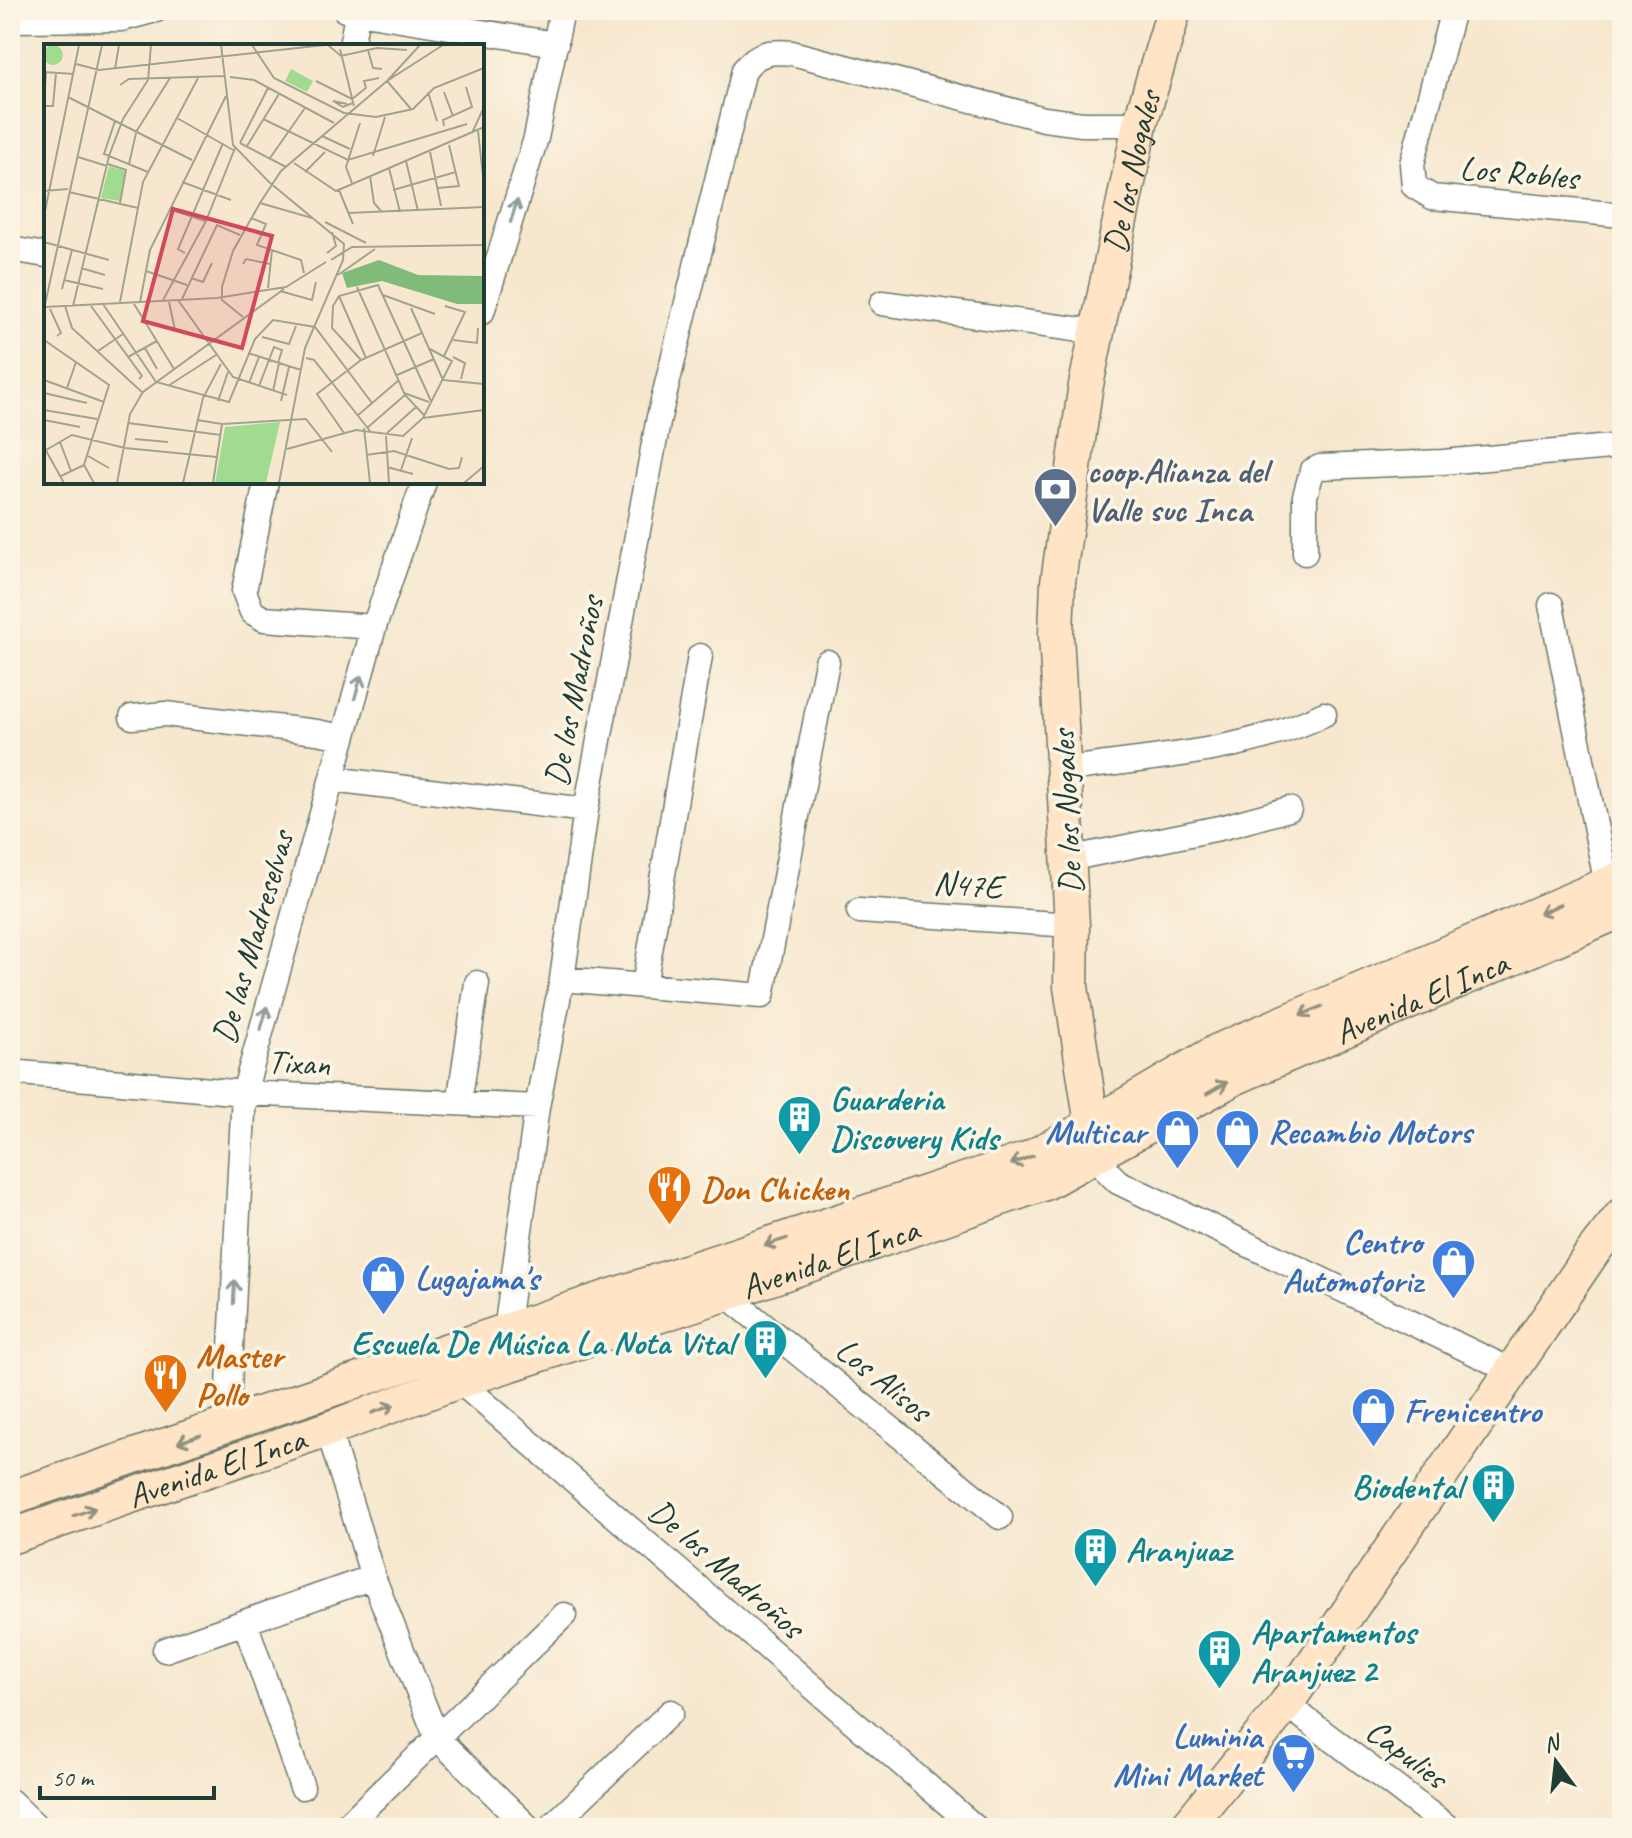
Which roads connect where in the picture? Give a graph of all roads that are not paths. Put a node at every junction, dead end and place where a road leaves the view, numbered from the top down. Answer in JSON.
{"nodes":[{"id":1,"x":156,"y":10,"type":"edge"},
{"id":2,"x":562,"y":10,"type":"edge"},
{"id":3,"x":1174,"y":10,"type":"edge"},
{"id":4,"x":1453,"y":10,"type":"edge"},
{"id":5,"x":354,"y":11,"type":"edge"},
{"id":6,"x":10,"y":20,"type":"edge"},
{"id":7,"x":351,"y":44,"type":"edge"},
{"id":8,"x":556,"y":44,"type":"junction"},
{"id":9,"x":1140,"y":124,"type":"junction"},
{"id":10,"x":1622,"y":215,"type":"edge"},
{"id":11,"x":10,"y":249,"type":"edge"},
{"id":12,"x":44,"y":255,"type":"edge"},
{"id":13,"x":882,"y":303,"type":"dead end"},
{"id":14,"x":484,"y":306,"type":"edge"},
{"id":15,"x":1097,"y":332,"type":"junction"},
{"id":16,"x":1622,"y":446,"type":"edge"},
{"id":17,"x":266,"y":484,"type":"edge"},
{"id":18,"x":423,"y":484,"type":"edge"},
{"id":19,"x":1305,"y":553,"type":"dead end"},
{"id":20,"x":1551,"y":605,"type":"dead end"},
{"id":21,"x":374,"y":627,"type":"junction"},
{"id":22,"x":700,"y":656,"type":"dead end"},
{"id":23,"x":827,"y":662,"type":"dead end"},
{"id":24,"x":1324,"y":714,"type":"dead end"},
{"id":25,"x":132,"y":717,"type":"dead end"},
{"id":26,"x":343,"y":737,"type":"junction"},
{"id":27,"x":1063,"y":770,"type":"junction"},
{"id":28,"x":332,"y":779,"type":"junction"},
{"id":29,"x":1289,"y":809,"type":"dead end"},
{"id":30,"x":586,"y":810,"type":"junction"},
{"id":31,"x":1068,"y":859,"type":"junction"},
{"id":32,"x":1617,"y":891,"type":"edge"},
{"id":33,"x":859,"y":911,"type":"dead end"},
{"id":34,"x":1072,"y":925,"type":"junction"},
{"id":35,"x":562,"y":979,"type":"junction"},
{"id":36,"x":477,"y":983,"type":"dead end"},
{"id":37,"x":644,"y":986,"type":"junction"},
{"id":38,"x":10,"y":1072,"type":"edge"},
{"id":39,"x":244,"y":1093,"type":"junction"},
{"id":40,"x":459,"y":1103,"type":"junction"},
{"id":41,"x":537,"y":1107,"type":"junction"},
{"id":42,"x":1096,"y":1140,"type":"junction"},
{"id":43,"x":1622,"y":1215,"type":"edge"},
{"id":44,"x":725,"y":1294,"type":"junction"},
{"id":45,"x":506,"y":1331,"type":"junction"},
{"id":46,"x":453,"y":1365,"type":"junction"},
{"id":47,"x":1512,"y":1371,"type":"junction"},
{"id":48,"x":227,"y":1426,"type":"junction"},
{"id":49,"x":328,"y":1429,"type":"junction"},
{"id":50,"x":10,"y":1498,"type":"edge"},
{"id":51,"x":1000,"y":1517,"type":"dead end"},
{"id":52,"x":10,"y":1537,"type":"edge"},
{"id":53,"x":373,"y":1577,"type":"junction"},
{"id":54,"x":564,"y":1615,"type":"dead end"},
{"id":55,"x":245,"y":1622,"type":"junction"},
{"id":56,"x":165,"y":1650,"type":"dead end"},
{"id":57,"x":1286,"y":1704,"type":"junction"},
{"id":58,"x":671,"y":1712,"type":"dead end"},
{"id":59,"x":437,"y":1738,"type":"junction"},
{"id":60,"x":302,"y":1787,"type":"dead end"},
{"id":61,"x":10,"y":1801,"type":"edge"},
{"id":62,"x":38,"y":1828,"type":"edge"},
{"id":63,"x":344,"y":1828,"type":"edge"},
{"id":64,"x":529,"y":1828,"type":"edge"},
{"id":65,"x":550,"y":1828,"type":"edge"},
{"id":66,"x":976,"y":1828,"type":"edge"},
{"id":67,"x":1186,"y":1828,"type":"edge"},
{"id":68,"x":1449,"y":1828,"type":"edge"}],
"edges":[{"from":1,"to":6,"type":"street"},
{"from":2,"to":8,"type":"street"},
{"from":3,"to":9,"type":"main road","name":"De los Nogales"},
{"from":4,"to":10,"type":"street","name":"Los Robles"},
{"from":5,"to":7,"type":"street"},
{"from":5,"to":8,"type":"street"},
{"from":14,"to":8,"type":"street","one_way":true},
{"from":9,"to":15,"type":"main road","name":"De los Nogales"},
{"from":9,"to":30,"type":"street","name":"De los Madroños"},
{"from":11,"to":12,"type":"street"},
{"from":13,"to":15,"type":"street"},
{"from":15,"to":27,"type":"main road","name":"De los Nogales"},
{"from":16,"to":19,"type":"street"},
{"from":17,"to":21,"type":"street"},
{"from":18,"to":21,"type":"street","name":"De las Madreselvas"},
{"from":20,"to":32,"type":"street"},
{"from":26,"to":21,"type":"street","name":"De las Madreselvas","one_way":true},
{"from":22,"to":37,"type":"street"},
{"from":23,"to":37,"type":"street"},
{"from":24,"to":27,"type":"street"},
{"from":25,"to":26,"type":"street"},
{"from":26,"to":28,"type":"street","name":"De las Madreselvas"},
{"from":27,"to":31,"type":"main road","name":"De los Nogales"},
{"from":28,"to":30,"type":"street"},
{"from":39,"to":28,"type":"street","name":"De las Madreselvas","one_way":true},
{"from":29,"to":31,"type":"street"},
{"from":30,"to":35,"type":"street","name":"De los Madroños"},
{"from":31,"to":34,"type":"main road","name":"De los Nogales"},
{"from":32,"to":42,"type":"main road","name":"Avenida El Inca"},
{"from":33,"to":34,"type":"street","name":"N47E"},
{"from":34,"to":42,"type":"main road","name":"De los Nogales"},
{"from":35,"to":37,"type":"street"},
{"from":35,"to":41,"type":"street","name":"De los Madroños"},
{"from":36,"to":40,"type":"street"},
{"from":38,"to":39,"type":"street","name":"Tixan"},
{"from":39,"to":40,"type":"street","name":"Tixan"},
{"from":48,"to":39,"type":"street","name":"De las Madreselvas","one_way":true},
{"from":40,"to":41,"type":"street","name":"Tixan"},
{"from":41,"to":45,"type":"street","name":"De los Madroños"},
{"from":42,"to":44,"type":"main road","name":"Avenida El Inca"},
{"from":42,"to":45,"type":"main road","name":"Avenida El Inca","one_way":true},
{"from":42,"to":47,"type":"street","name":"De los Nogales"},
{"from":43,"to":47,"type":"main road"},
{"from":44,"to":46,"type":"main road","name":"Avenida El Inca"},
{"from":44,"to":51,"type":"street","name":"Los Alisos"},
{"from":45,"to":46,"type":"main road","name":"Avenida El Inca"},
{"from":46,"to":48,"type":"main road","name":"Avenida El Inca"},
{"from":49,"to":46,"type":"main road","name":"Avenida El Inca","one_way":true},
{"from":46,"to":66,"type":"street","name":"De los Madroños"},
{"from":47,"to":57,"type":"main road"},
{"from":48,"to":50,"type":"main road","name":"Avenida El Inca","one_way":true},
{"from":52,"to":49,"type":"main road","name":"Avenida El Inca","one_way":true},
{"from":49,"to":53,"type":"street"},
{"from":53,"to":55,"type":"street"},
{"from":53,"to":59,"type":"street"},
{"from":54,"to":59,"type":"street"},
{"from":55,"to":56,"type":"street"},
{"from":55,"to":60,"type":"street"},
{"from":57,"to":67,"type":"main road"},
{"from":57,"to":68,"type":"street","name":"Capulies"},
{"from":58,"to":65,"type":"street"},
{"from":59,"to":63,"type":"street"},
{"from":59,"to":64,"type":"street"},
{"from":61,"to":62,"type":"street"}]}
